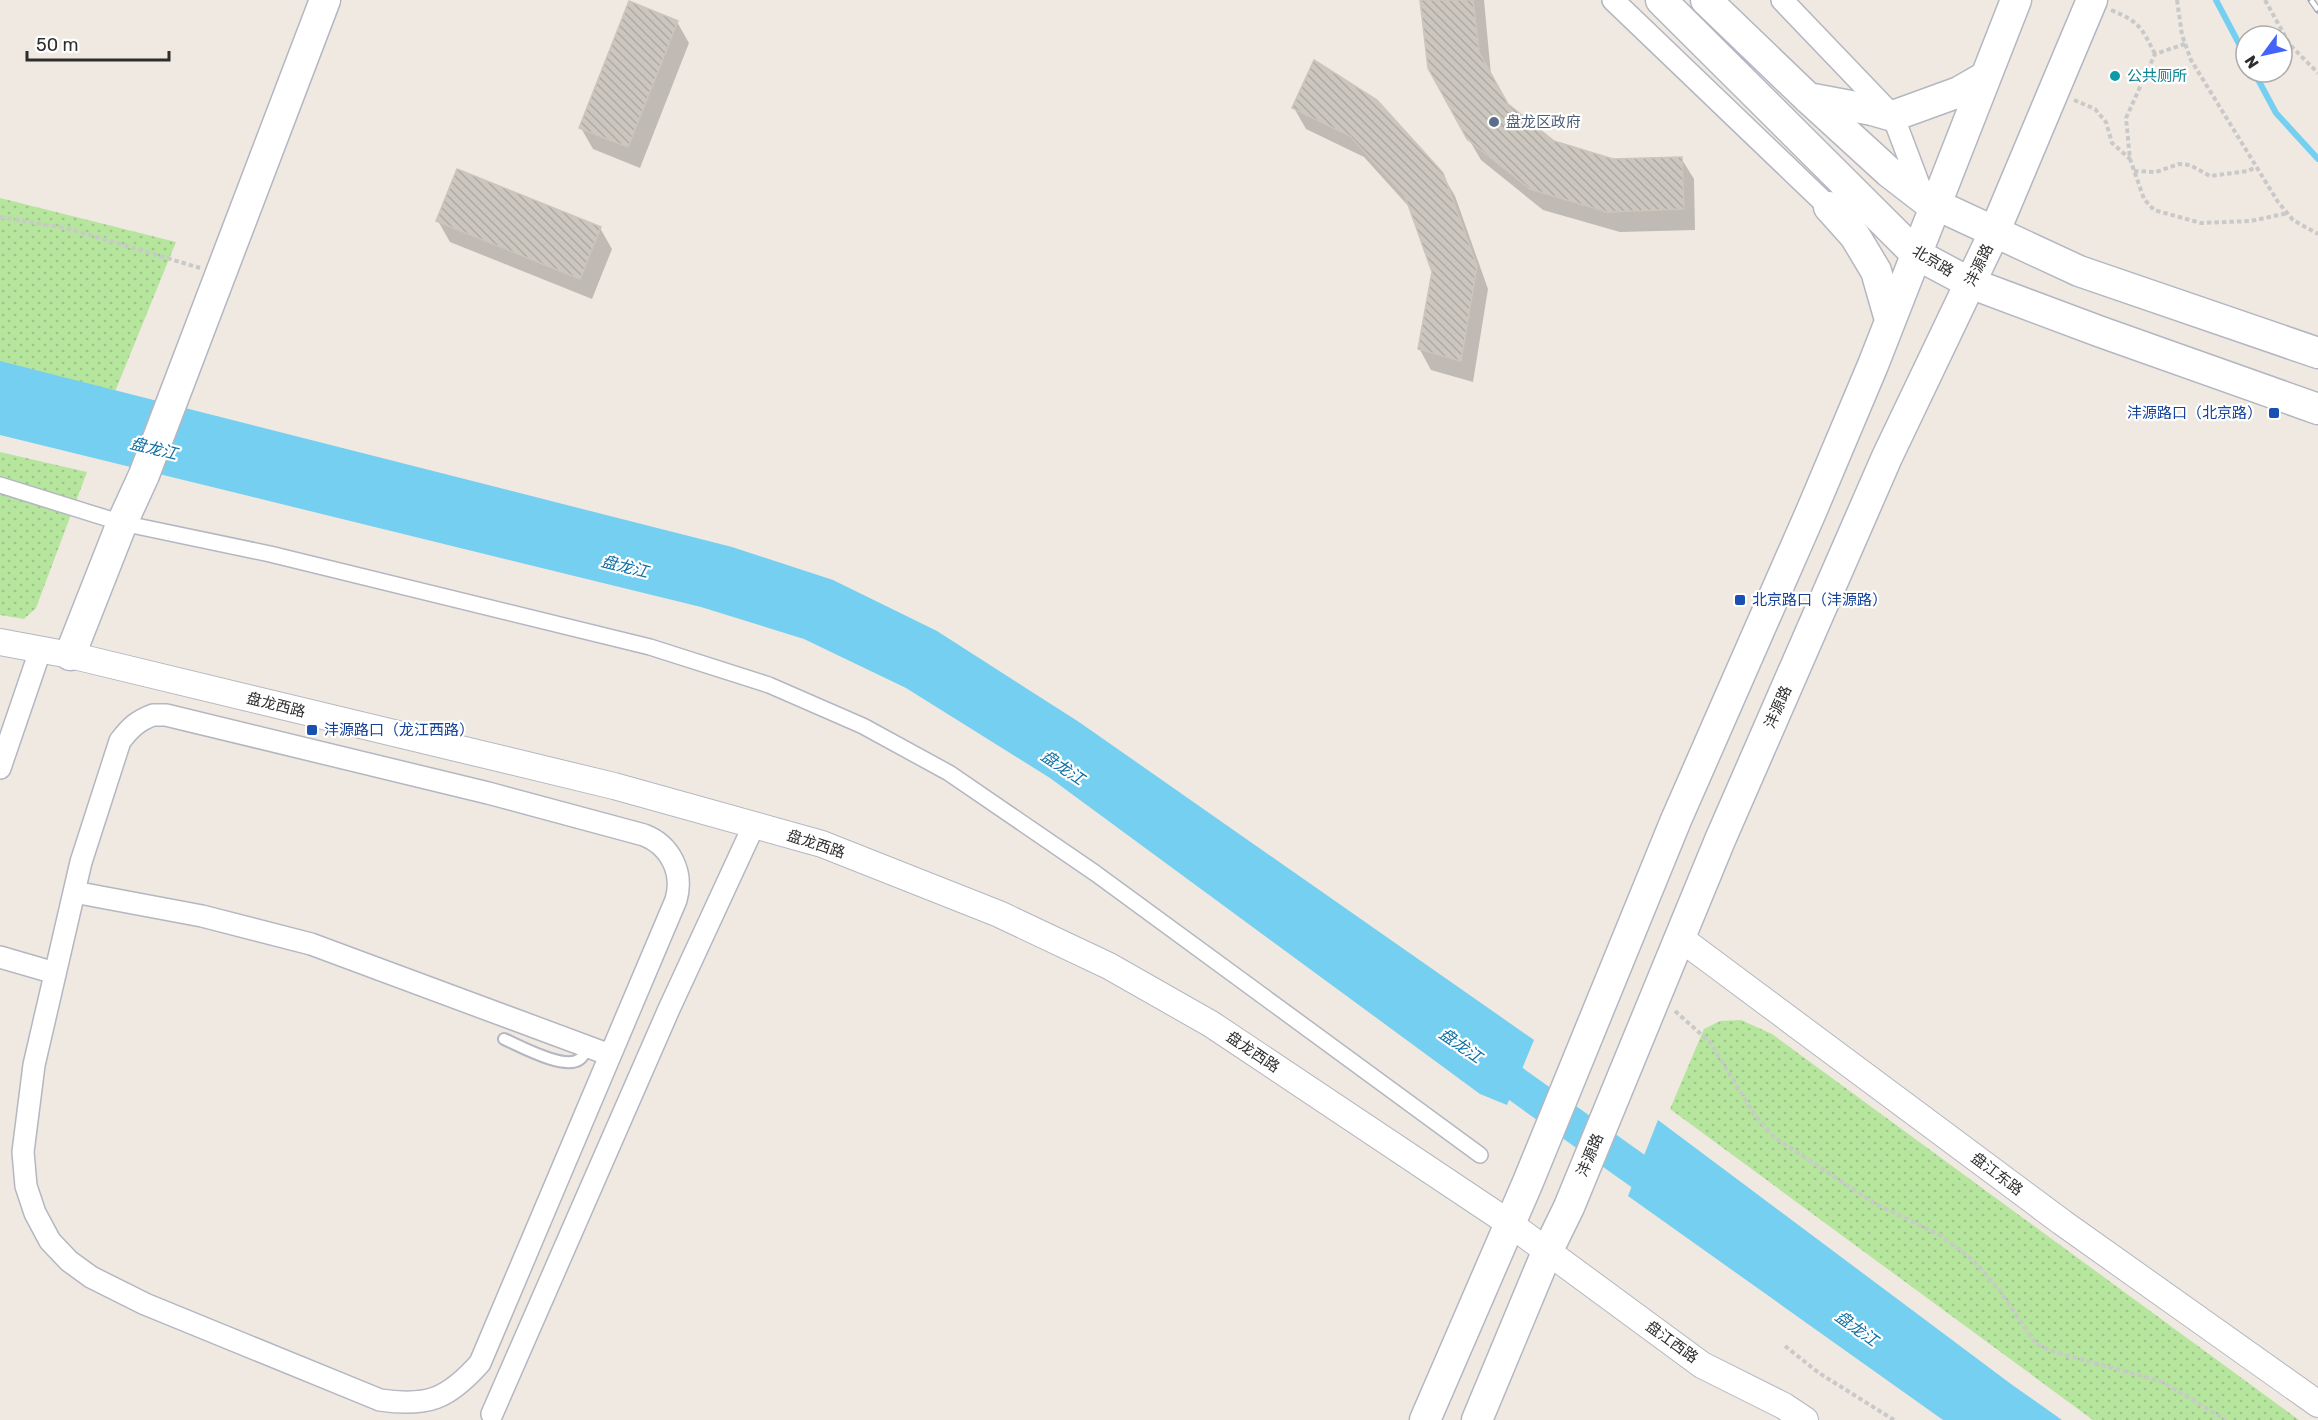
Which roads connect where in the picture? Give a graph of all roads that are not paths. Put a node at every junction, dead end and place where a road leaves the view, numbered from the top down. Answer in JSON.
{"nodes":[{"id":1,"x":325,"y":0,"type":"edge"},
{"id":2,"x":1613,"y":0,"type":"edge"},
{"id":3,"x":1661,"y":0,"type":"edge"},
{"id":4,"x":1706,"y":0,"type":"edge"},
{"id":5,"x":1782,"y":0,"type":"edge"},
{"id":6,"x":2016,"y":0,"type":"edge"},
{"id":7,"x":2092,"y":1,"type":"edge"},
{"id":8,"x":1985,"y":77,"type":"junction"},
{"id":9,"x":1808,"y":98,"type":"junction"},
{"id":10,"x":1893,"y":116,"type":"junction"},
{"id":11,"x":1929,"y":202,"type":"junction"},
{"id":12,"x":1828,"y":207,"type":"junction"},
{"id":13,"x":1892,"y":232,"type":"junction"},
{"id":14,"x":1994,"y":233,"type":"junction"},
{"id":15,"x":1916,"y":254,"type":"junction"},
{"id":16,"x":1971,"y":283,"type":"junction"},
{"id":17,"x":1890,"y":320,"type":"junction"},
{"id":18,"x":2318,"y":353,"type":"edge"},
{"id":19,"x":2318,"y":409,"type":"edge"},
{"id":20,"x":0,"y":485,"type":"edge"},
{"id":21,"x":122,"y":523,"type":"junction"},
{"id":22,"x":0,"y":642,"type":"edge"},
{"id":23,"x":40,"y":651,"type":"junction"},
{"id":24,"x":70,"y":655,"type":"junction"},
{"id":25,"x":0,"y":768,"type":"edge"},
{"id":26,"x":754,"y":825,"type":"junction"},
{"id":27,"x":74,"y":892,"type":"junction"},
{"id":28,"x":1680,"y":938,"type":"junction"},
{"id":29,"x":0,"y":957,"type":"edge"},
{"id":30,"x":55,"y":972,"type":"junction"},
{"id":31,"x":504,"y":1039,"type":"dead end"},
{"id":32,"x":588,"y":1047,"type":"junction"},
{"id":33,"x":610,"y":1055,"type":"junction"},
{"id":34,"x":1480,"y":1155,"type":"dead end"},
{"id":35,"x":1509,"y":1223,"type":"junction"},
{"id":36,"x":1547,"y":1252,"type":"junction"},
{"id":37,"x":2318,"y":1404,"type":"edge"},
{"id":38,"x":490,"y":1417,"type":"edge"},
{"id":39,"x":1425,"y":1420,"type":"edge"},
{"id":40,"x":1477,"y":1420,"type":"edge"},
{"id":41,"x":1804,"y":1420,"type":"edge"}],
"edges":[{"from":1,"to":21,"type":"main road"},
{"from":2,"to":12,"type":"street"},
{"from":3,"to":13,"type":"main road","name":"北京路"},
{"from":4,"to":9,"type":"main road"},
{"from":5,"to":10,"type":"street"},
{"from":6,"to":8,"type":"main road"},
{"from":7,"to":14,"type":"main road","name":"沣源路"},
{"from":8,"to":10,"type":"main road"},
{"from":8,"to":11,"type":"main road"},
{"from":9,"to":10,"type":"main road"},
{"from":9,"to":11,"type":"main road"},
{"from":10,"to":11,"type":"street"},
{"from":11,"to":14,"type":"main road"},
{"from":11,"to":15,"type":"main road"},
{"from":12,"to":13,"type":"street"},
{"from":12,"to":17,"type":"main road"},
{"from":13,"to":15,"type":"main road","name":"北京路"},
{"from":14,"to":16,"type":"main road","name":"沣源路"},
{"from":14,"to":18,"type":"main road"},
{"from":15,"to":16,"type":"main road","name":"北京路"},
{"from":15,"to":17,"type":"main road"},
{"from":16,"to":19,"type":"main road","name":"北京路"},
{"from":16,"to":28,"type":"main road","name":"沣源路"},
{"from":17,"to":35,"type":"main road"},
{"from":20,"to":21,"type":"street"},
{"from":21,"to":24,"type":"main road"},
{"from":21,"to":34,"type":"street"},
{"from":22,"to":23,"type":"street","name":"盘龙西路"},
{"from":23,"to":24,"type":"street","name":"盘龙西路"},
{"from":23,"to":25,"type":"street"},
{"from":24,"to":26,"type":"street","name":"盘龙西路"},
{"from":26,"to":35,"type":"street","name":"盘龙西路"},
{"from":26,"to":38,"type":"street"},
{"from":27,"to":30,"type":"street"},
{"from":27,"to":32,"type":"street"},
{"from":27,"to":33,"type":"street"},
{"from":28,"to":36,"type":"main road","name":"沣源路"},
{"from":28,"to":37,"type":"street","name":"盘江东路"},
{"from":29,"to":30,"type":"street"},
{"from":30,"to":33,"type":"street"},
{"from":31,"to":32,"type":"lane"},
{"from":32,"to":33,"type":"street"},
{"from":35,"to":36,"type":"street","name":"盘龙西路"},
{"from":35,"to":39,"type":"main road"},
{"from":36,"to":40,"type":"main road","name":"沣源路"},
{"from":36,"to":41,"type":"street","name":"盘江西路"}]}
